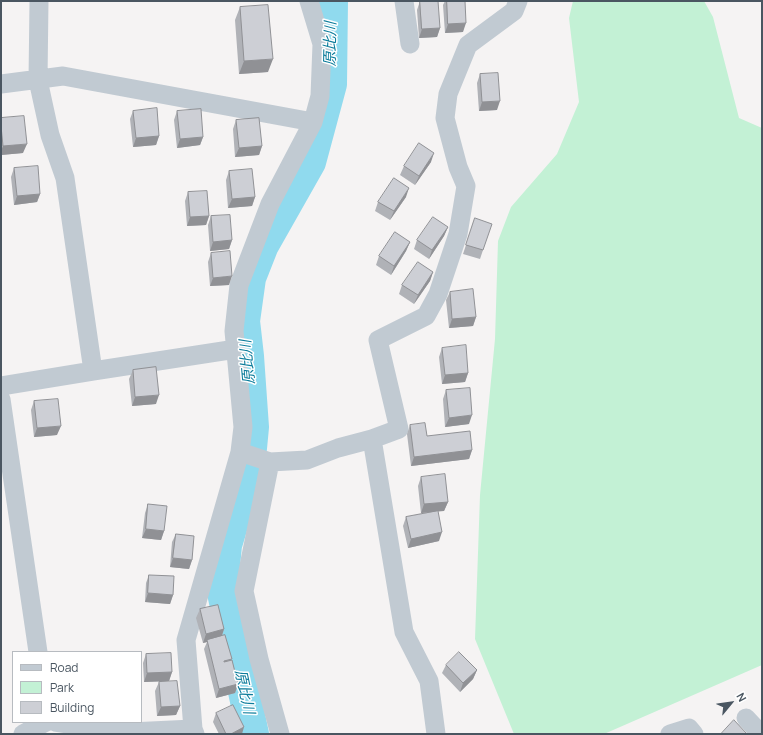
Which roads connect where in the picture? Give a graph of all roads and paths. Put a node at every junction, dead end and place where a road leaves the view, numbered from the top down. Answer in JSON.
{"nodes":[{"id":1,"x":39,"y":1,"type":"edge"},
{"id":2,"x":309,"y":1,"type":"edge"},
{"id":3,"x":404,"y":1,"type":"edge"},
{"id":4,"x":518,"y":1,"type":"edge"},
{"id":5,"x":410,"y":44,"type":"dead end"},
{"id":6,"x":38,"y":80,"type":"junction"},
{"id":7,"x":1,"y":84,"type":"edge"},
{"id":8,"x":313,"y":122,"type":"junction"},
{"id":9,"x":236,"y":349,"type":"junction"},
{"id":10,"x":93,"y":371,"type":"junction"},
{"id":11,"x":1,"y":386,"type":"edge"},
{"id":12,"x":1,"y":399,"type":"edge"},
{"id":13,"x":372,"y":439,"type":"junction"},
{"id":14,"x":240,"y":452,"type":"junction"},
{"id":15,"x":270,"y":462,"type":"junction"},
{"id":16,"x":38,"y":651,"type":"edge"},
{"id":17,"x":746,"y":718,"type":"dead end"},
{"id":18,"x":44,"y":723,"type":"edge"},
{"id":19,"x":62,"y":723,"type":"edge"},
{"id":20,"x":194,"y":731,"type":"edge"},
{"id":21,"x":23,"y":734,"type":"edge"},
{"id":22,"x":280,"y":734,"type":"edge"},
{"id":23,"x":436,"y":734,"type":"edge"},
{"id":24,"x":670,"y":734,"type":"edge"},
{"id":25,"x":694,"y":734,"type":"edge"},
{"id":26,"x":761,"y":734,"type":"edge"}],
"edges":[{"from":1,"to":6,"type":"street"},
{"from":2,"to":8,"type":"street"},
{"from":3,"to":5,"type":"street"},
{"from":4,"to":13,"type":"street"},
{"from":6,"to":7,"type":"street"},
{"from":6,"to":8,"type":"street"},
{"from":6,"to":10,"type":"street"},
{"from":8,"to":9,"type":"street"},
{"from":9,"to":10,"type":"street"},
{"from":9,"to":14,"type":"street"},
{"from":10,"to":11,"type":"street"},
{"from":12,"to":16,"type":"street"},
{"from":13,"to":15,"type":"street"},
{"from":13,"to":23,"type":"street"},
{"from":14,"to":15,"type":"street"},
{"from":14,"to":20,"type":"street"},
{"from":15,"to":22,"type":"street"},
{"from":17,"to":26,"type":"street"},
{"from":18,"to":21,"type":"street"},
{"from":19,"to":20,"type":"street"},
{"from":24,"to":25,"type":"street"}]}
